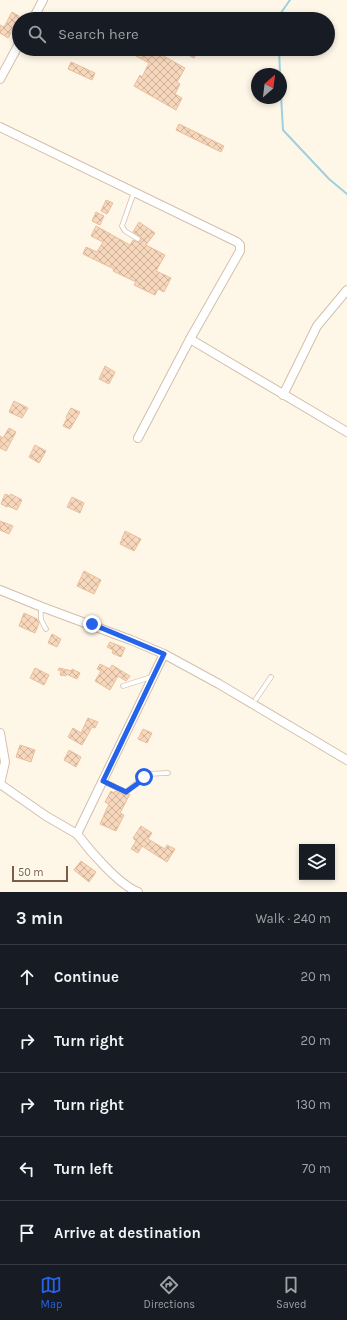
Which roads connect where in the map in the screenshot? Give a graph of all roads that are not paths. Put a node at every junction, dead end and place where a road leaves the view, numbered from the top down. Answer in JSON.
{"nodes":[{"id":1,"x":43,"y":0,"type":"edge"},
{"id":2,"x":37,"y":12,"type":"edge"},
{"id":3,"x":12,"y":56,"type":"edge"},
{"id":4,"x":0,"y":79,"type":"edge"},
{"id":5,"x":0,"y":127,"type":"edge"},
{"id":6,"x":134,"y":192,"type":"junction"},
{"id":7,"x":138,"y":239,"type":"dead end"},
{"id":8,"x":347,"y":290,"type":"edge"},
{"id":9,"x":190,"y":339,"type":"junction"},
{"id":10,"x":283,"y":394,"type":"junction"},
{"id":11,"x":347,"y":432,"type":"edge"},
{"id":12,"x":138,"y":438,"type":"dead end"},
{"id":13,"x":0,"y":590,"type":"edge"},
{"id":14,"x":42,"y":607,"type":"junction"},
{"id":15,"x":46,"y":629,"type":"dead end"},
{"id":16,"x":164,"y":654,"type":"junction"},
{"id":17,"x":153,"y":676,"type":"junction"},
{"id":18,"x":270,"y":678,"type":"dead end"},
{"id":19,"x":123,"y":686,"type":"dead end"},
{"id":20,"x":254,"y":702,"type":"junction"},
{"id":21,"x":0,"y":733,"type":"edge"},
{"id":22,"x":347,"y":760,"type":"edge"},
{"id":23,"x":168,"y":773,"type":"dead end"},
{"id":24,"x":103,"y":781,"type":"junction"},
{"id":25,"x":0,"y":784,"type":"edge"},
{"id":26,"x":77,"y":834,"type":"junction"},
{"id":27,"x":138,"y":892,"type":"edge"}],
"edges":[{"from":1,"to":2,"type":"street"},
{"from":3,"to":4,"type":"street"},
{"from":5,"to":6,"type":"street"},
{"from":6,"to":7,"type":"lane"},
{"from":6,"to":9,"type":"street"},
{"from":8,"to":10,"type":"street"},
{"from":9,"to":10,"type":"street"},
{"from":9,"to":12,"type":"street"},
{"from":10,"to":11,"type":"street"},
{"from":13,"to":14,"type":"street"},
{"from":14,"to":15,"type":"lane"},
{"from":14,"to":16,"type":"street"},
{"from":16,"to":17,"type":"street"},
{"from":16,"to":20,"type":"street"},
{"from":17,"to":19,"type":"lane"},
{"from":17,"to":24,"type":"street"},
{"from":18,"to":20,"type":"lane"},
{"from":20,"to":22,"type":"street"},
{"from":21,"to":25,"type":"street"},
{"from":23,"to":24,"type":"lane"},
{"from":24,"to":26,"type":"street"},
{"from":25,"to":26,"type":"street"},
{"from":26,"to":27,"type":"street"}]}
